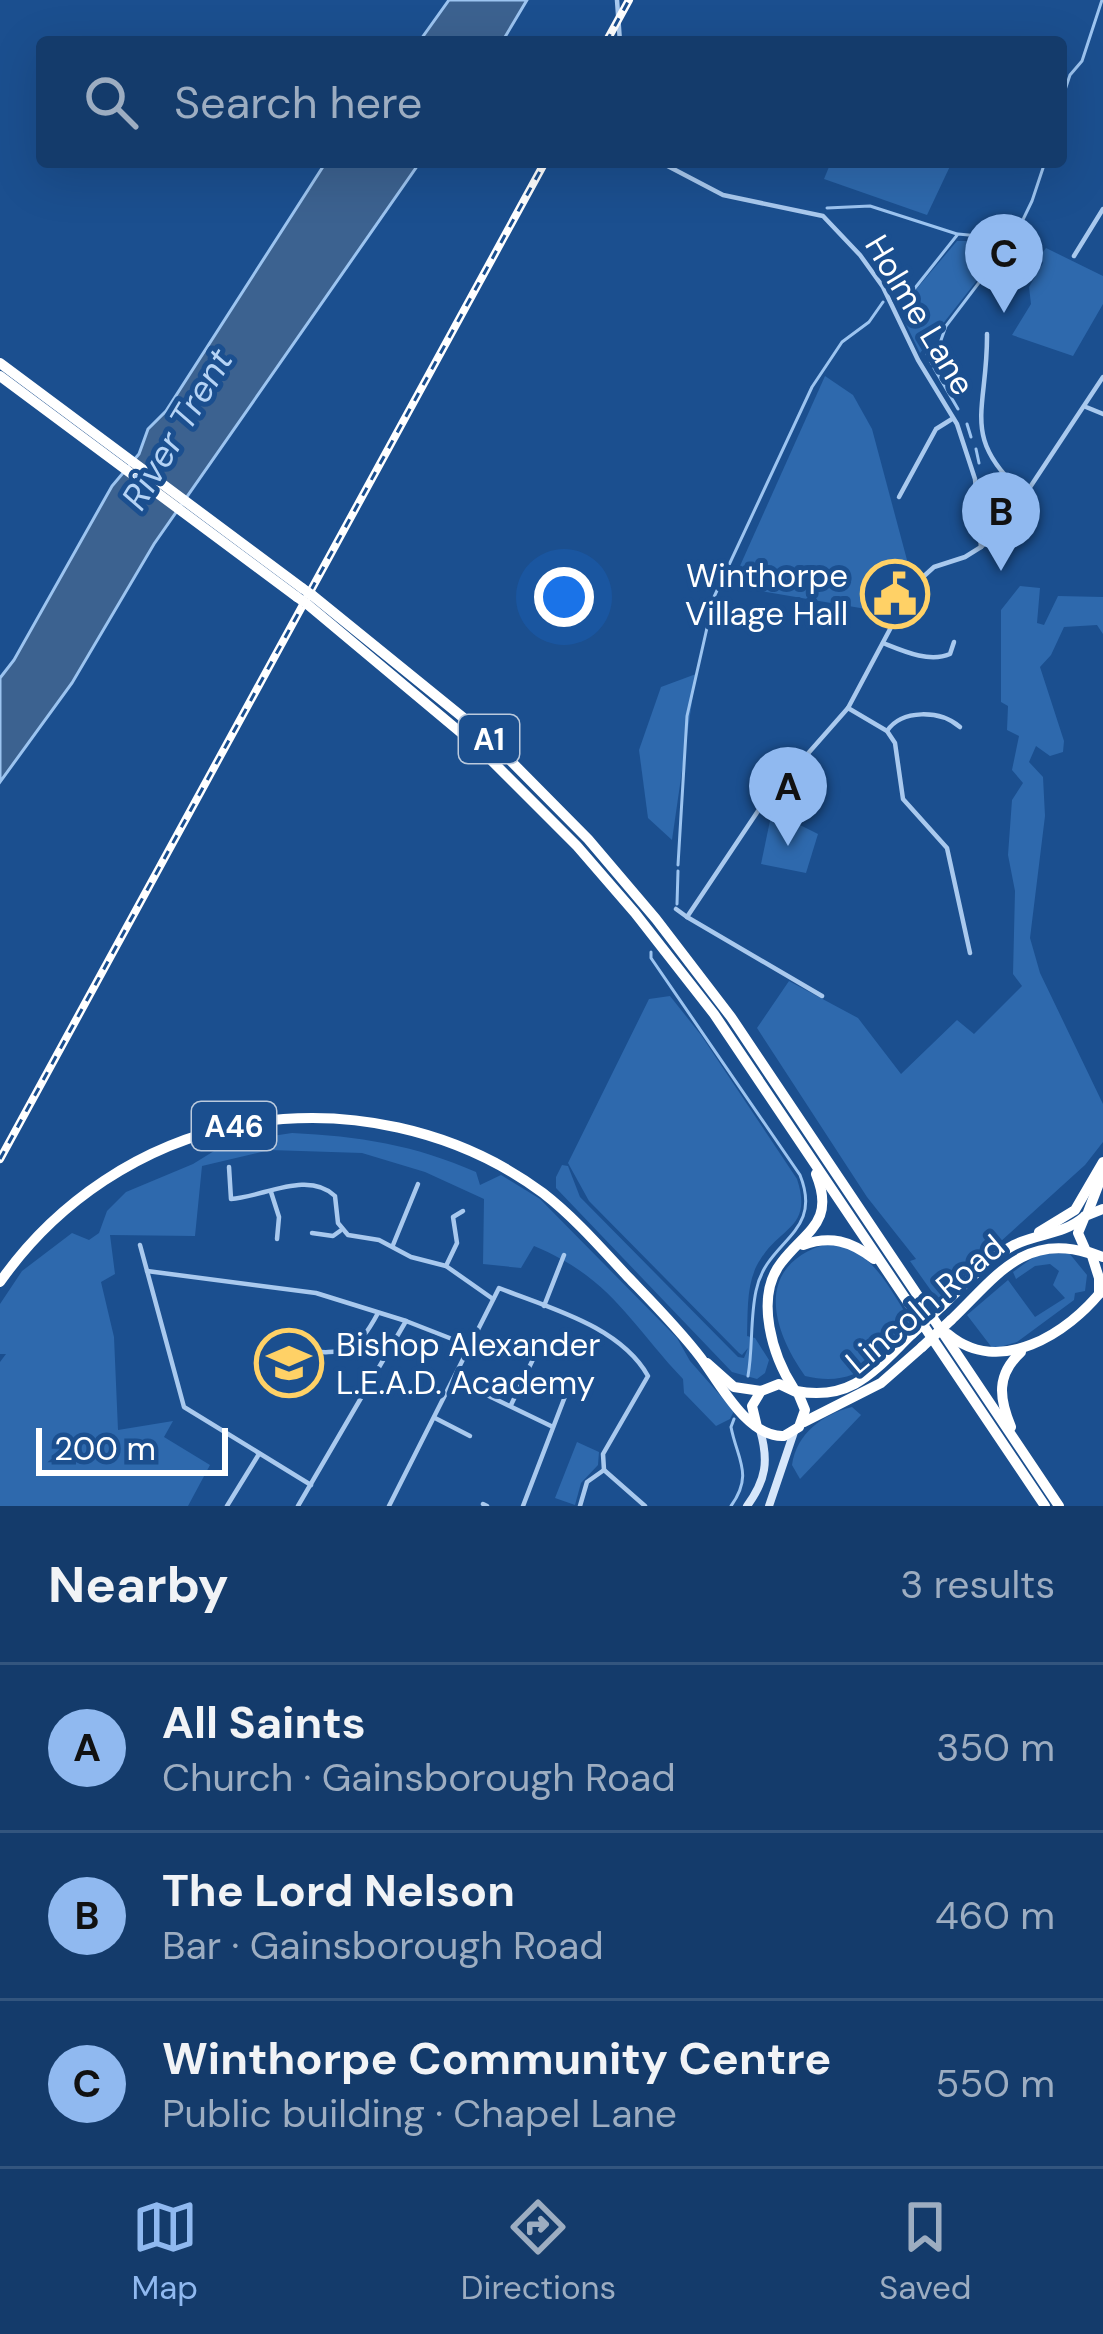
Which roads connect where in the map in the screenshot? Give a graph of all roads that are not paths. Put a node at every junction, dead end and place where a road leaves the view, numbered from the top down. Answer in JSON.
{"nodes":[{"id":1,"x":616,"y":0,"type":"edge"},
{"id":2,"x":619,"y":36,"type":"edge"},
{"id":3,"x":672,"y":168,"type":"edge"},
{"id":4,"x":1103,"y":209,"type":"edge"},
{"id":5,"x":1074,"y":256,"type":"dead end"},
{"id":6,"x":987,"y":334,"type":"dead end"},
{"id":7,"x":0,"y":363,"type":"edge"},
{"id":8,"x":0,"y":376,"type":"edge"},
{"id":9,"x":1103,"y":377,"type":"edge"},
{"id":10,"x":1086,"y":407,"type":"junction"},
{"id":11,"x":1103,"y":414,"type":"edge"},
{"id":12,"x":954,"y":418,"type":"junction"},
{"id":13,"x":82,"y":430,"type":"junction"},
{"id":14,"x":1026,"y":496,"type":"junction"},
{"id":15,"x":899,"y":497,"type":"dead end"},
{"id":16,"x":981,"y":547,"type":"junction"},
{"id":17,"x":954,"y":642,"type":"dead end"},
{"id":18,"x":883,"y":643,"type":"junction"},
{"id":19,"x":848,"y":707,"type":"junction"},
{"id":20,"x":960,"y":727,"type":"dead end"},
{"id":21,"x":886,"y":731,"type":"junction"},
{"id":22,"x":676,"y":909,"type":"dead end"},
{"id":23,"x":687,"y":917,"type":"junction"},
{"id":24,"x":651,"y":923,"type":"junction"},
{"id":25,"x":970,"y":953,"type":"dead end"},
{"id":26,"x":822,"y":996,"type":"dead end"},
{"id":27,"x":802,"y":1144,"type":"junction"},
{"id":28,"x":1103,"y":1162,"type":"edge"},
{"id":29,"x":229,"y":1168,"type":"dead end"},
{"id":30,"x":1103,"y":1173,"type":"edge"},
{"id":31,"x":418,"y":1184,"type":"dead end"},
{"id":32,"x":271,"y":1192,"type":"junction"},
{"id":33,"x":1103,"y":1209,"type":"edge"},
{"id":34,"x":463,"y":1211,"type":"dead end"},
{"id":35,"x":1085,"y":1216,"type":"junction"},
{"id":36,"x":342,"y":1229,"type":"junction"},
{"id":37,"x":312,"y":1233,"type":"dead end"},
{"id":38,"x":278,"y":1239,"type":"dead end"},
{"id":39,"x":1026,"y":1240,"type":"junction"},
{"id":40,"x":140,"y":1244,"type":"dead end"},
{"id":41,"x":392,"y":1246,"type":"junction"},
{"id":42,"x":799,"y":1247,"type":"junction"},
{"id":43,"x":564,"y":1255,"type":"dead end"},
{"id":44,"x":1094,"y":1255,"type":"edge"},
{"id":45,"x":446,"y":1266,"type":"junction"},
{"id":46,"x":886,"y":1269,"type":"junction"},
{"id":47,"x":548,"y":1270,"type":"dead end"},
{"id":48,"x":147,"y":1271,"type":"junction"},
{"id":49,"x":557,"y":1274,"type":"junction"},
{"id":50,"x":0,"y":1282,"type":"edge"},
{"id":51,"x":1101,"y":1292,"type":"edge"},
{"id":52,"x":494,"y":1299,"type":"junction"},
{"id":53,"x":544,"y":1306,"type":"junction"},
{"id":54,"x":379,"y":1311,"type":"junction"},
{"id":55,"x":406,"y":1321,"type":"junction"},
{"id":56,"x":937,"y":1324,"type":"junction"},
{"id":57,"x":470,"y":1346,"type":"junction"},
{"id":58,"x":1028,"y":1346,"type":"junction"},
{"id":59,"x":301,"y":1351,"type":"dead end"},
{"id":60,"x":537,"y":1351,"type":"dead end"},
{"id":61,"x":776,"y":1359,"type":"junction"},
{"id":62,"x":704,"y":1362,"type":"junction"},
{"id":63,"x":454,"y":1379,"type":"junction"},
{"id":64,"x":569,"y":1386,"type":"dead end"},
{"id":65,"x":765,"y":1389,"type":"junction"},
{"id":66,"x":795,"y":1390,"type":"junction"},
{"id":67,"x":511,"y":1405,"type":"junction"},
{"id":68,"x":435,"y":1418,"type":"junction"},
{"id":69,"x":553,"y":1426,"type":"junction"},
{"id":70,"x":759,"y":1428,"type":"junction"},
{"id":71,"x":797,"y":1428,"type":"junction"},
{"id":72,"x":470,"y":1436,"type":"dead end"},
{"id":73,"x":1019,"y":1447,"type":"junction"},
{"id":74,"x":259,"y":1454,"type":"junction"},
{"id":75,"x":604,"y":1470,"type":"junction"},
{"id":76,"x":311,"y":1485,"type":"junction"},
{"id":77,"x":226,"y":1506,"type":"edge"},
{"id":78,"x":298,"y":1506,"type":"edge"},
{"id":79,"x":389,"y":1506,"type":"edge"},
{"id":80,"x":523,"y":1506,"type":"edge"},
{"id":81,"x":580,"y":1506,"type":"edge"},
{"id":82,"x":645,"y":1506,"type":"edge"},
{"id":83,"x":747,"y":1506,"type":"edge"},
{"id":84,"x":769,"y":1506,"type":"edge"},
{"id":85,"x":1045,"y":1506,"type":"edge"},
{"id":86,"x":1058,"y":1506,"type":"edge"}],
"edges":[{"from":1,"to":2,"type":"street"},
{"from":3,"to":12,"type":"street","name":"Holme Lane"},
{"from":4,"to":5,"type":"street"},
{"from":6,"to":14,"type":"street"},
{"from":7,"to":13,"type":"highway","number":"A1"},
{"from":8,"to":13,"type":"highway","number":"A1"},
{"from":9,"to":10,"type":"street"},
{"from":10,"to":11,"type":"street"},
{"from":10,"to":14,"type":"street"},
{"from":12,"to":15,"type":"street"},
{"from":12,"to":16,"type":"street","name":"Holme Lane"},
{"from":13,"to":24,"type":"highway","number":"A1"},
{"from":14,"to":16,"type":"street"},
{"from":16,"to":18,"type":"street"},
{"from":17,"to":18,"type":"street"},
{"from":18,"to":19,"type":"street"},
{"from":19,"to":21,"type":"street"},
{"from":19,"to":23,"type":"street"},
{"from":20,"to":21,"type":"street"},
{"from":21,"to":25,"type":"street"},
{"from":22,"to":23,"type":"street"},
{"from":23,"to":26,"type":"street"},
{"from":24,"to":27,"type":"highway","number":"A1"},
{"from":24,"to":56,"type":"highway","number":"A1"},
{"from":27,"to":42,"type":"highway"},
{"from":27,"to":46,"type":"highway","number":"A1"},
{"from":28,"to":39,"type":"highway"},
{"from":29,"to":32,"type":"street"},
{"from":30,"to":35,"type":"highway"},
{"from":31,"to":41,"type":"street"},
{"from":32,"to":36,"type":"street"},
{"from":32,"to":38,"type":"street"},
{"from":33,"to":35,"type":"highway","name":"Lincoln Road"},
{"from":34,"to":45,"type":"street"},
{"from":35,"to":39,"type":"highway","name":"Lincoln Road"},
{"from":35,"to":44,"type":"highway"},
{"from":36,"to":37,"type":"street"},
{"from":36,"to":41,"type":"street"},
{"from":39,"to":66,"type":"highway","name":"Lincoln Road","bridge":true},
{"from":40,"to":48,"type":"street"},
{"from":41,"to":45,"type":"street"},
{"from":42,"to":46,"type":"highway"},
{"from":42,"to":61,"type":"highway"},
{"from":43,"to":49,"type":"street"},
{"from":44,"to":51,"type":"highway"},
{"from":44,"to":71,"type":"highway","name":"Lincoln Road","bridge":true},
{"from":45,"to":52,"type":"street"},
{"from":46,"to":85,"type":"highway","number":"A1"},
{"from":47,"to":49,"type":"street"},
{"from":48,"to":54,"type":"street"},
{"from":48,"to":74,"type":"street"},
{"from":49,"to":53,"type":"street"},
{"from":50,"to":62,"type":"highway","number":"A46"},
{"from":51,"to":58,"type":"highway"},
{"from":52,"to":53,"type":"street"},
{"from":52,"to":57,"type":"street"},
{"from":53,"to":75,"type":"street"},
{"from":54,"to":55,"type":"street"},
{"from":54,"to":59,"type":"street"},
{"from":55,"to":57,"type":"street"},
{"from":55,"to":76,"type":"street"},
{"from":56,"to":58,"type":"highway"},
{"from":56,"to":73,"type":"highway","number":"A1"},
{"from":57,"to":63,"type":"street"},
{"from":58,"to":73,"type":"highway"},
{"from":60,"to":67,"type":"street"},
{"from":61,"to":65,"type":"highway"},
{"from":61,"to":66,"type":"highway"},
{"from":62,"to":65,"type":"highway","number":"A46"},
{"from":62,"to":70,"type":"highway","number":"A46"},
{"from":63,"to":67,"type":"street"},
{"from":63,"to":68,"type":"street"},
{"from":64,"to":69,"type":"street"},
{"from":65,"to":66,"type":"highway"},
{"from":65,"to":70,"type":"highway"},
{"from":66,"to":71,"type":"highway"},
{"from":67,"to":69,"type":"street"},
{"from":68,"to":72,"type":"street"},
{"from":68,"to":79,"type":"street"},
{"from":69,"to":80,"type":"street"},
{"from":70,"to":71,"type":"highway"},
{"from":70,"to":83,"type":"main road"},
{"from":71,"to":84,"type":"main road"},
{"from":73,"to":86,"type":"highway","number":"A1"},
{"from":74,"to":76,"type":"street"},
{"from":74,"to":77,"type":"street"},
{"from":75,"to":81,"type":"street"},
{"from":75,"to":82,"type":"street"},
{"from":76,"to":78,"type":"street"}]}
